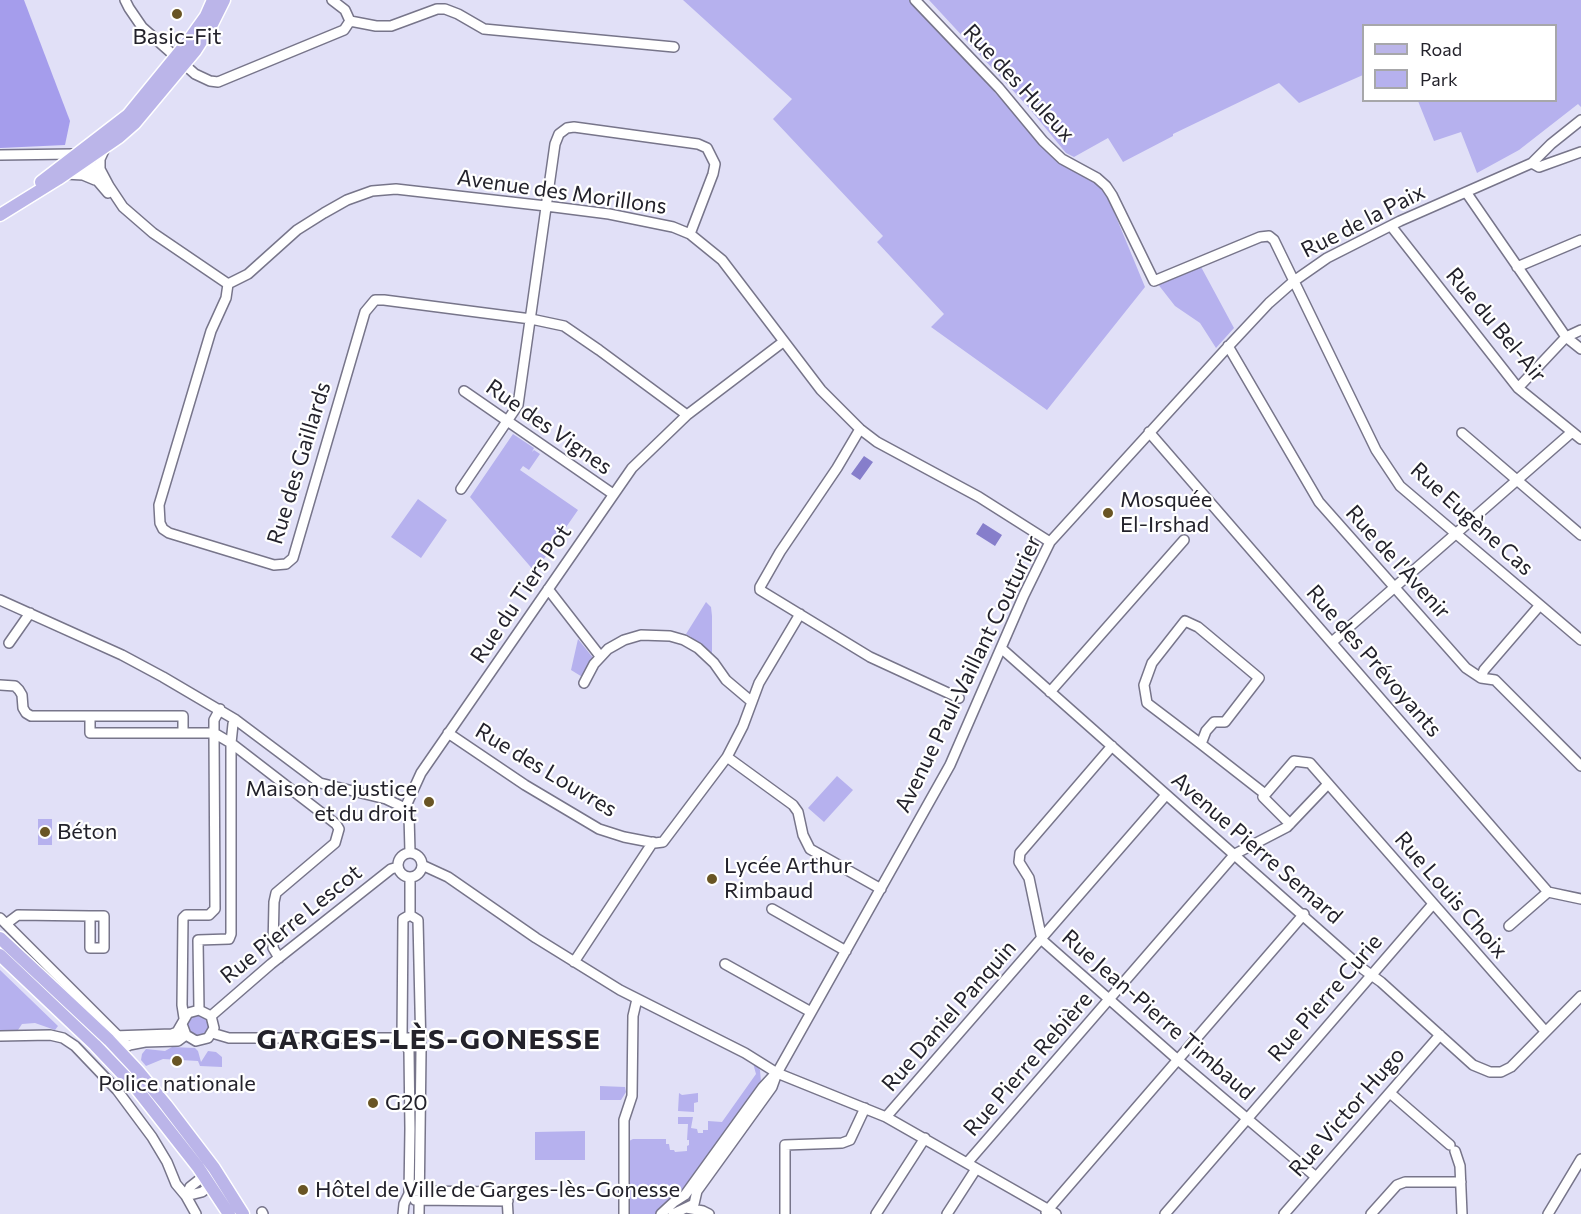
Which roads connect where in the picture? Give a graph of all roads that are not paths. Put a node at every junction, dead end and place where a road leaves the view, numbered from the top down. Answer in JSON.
{"nodes":[{"id":1,"x":126,"y":0,"type":"edge"},
{"id":2,"x":213,"y":0,"type":"edge"},
{"id":3,"x":224,"y":0,"type":"edge"},
{"id":4,"x":332,"y":0,"type":"edge"},
{"id":5,"x":915,"y":0,"type":"edge"},
{"id":6,"x":350,"y":21,"type":"junction"},
{"id":7,"x":674,"y":47,"type":"dead end"},
{"id":8,"x":180,"y":60,"type":"junction"},
{"id":9,"x":1581,"y":120,"type":"edge"},
{"id":10,"x":106,"y":145,"type":"junction"},
{"id":11,"x":1581,"y":152,"type":"edge"},
{"id":12,"x":0,"y":155,"type":"edge"},
{"id":13,"x":81,"y":159,"type":"junction"},
{"id":14,"x":1532,"y":163,"type":"junction"},
{"id":15,"x":63,"y":175,"type":"junction"},
{"id":16,"x":97,"y":181,"type":"junction"},
{"id":17,"x":109,"y":186,"type":"junction"},
{"id":18,"x":1466,"y":192,"type":"junction"},
{"id":19,"x":15,"y":204,"type":"junction"},
{"id":20,"x":546,"y":206,"type":"junction"},
{"id":21,"x":123,"y":207,"type":"junction"},
{"id":22,"x":0,"y":215,"type":"edge"},
{"id":23,"x":1391,"y":226,"type":"junction"},
{"id":24,"x":690,"y":234,"type":"junction"},
{"id":25,"x":1581,"y":240,"type":"edge"},
{"id":26,"x":1517,"y":267,"type":"junction"},
{"id":27,"x":1294,"y":281,"type":"junction"},
{"id":28,"x":228,"y":284,"type":"junction"},
{"id":29,"x":531,"y":319,"type":"junction"},
{"id":30,"x":1581,"y":330,"type":"edge"},
{"id":31,"x":1566,"y":337,"type":"junction"},
{"id":32,"x":783,"y":342,"type":"junction"},
{"id":33,"x":1228,"y":346,"type":"junction"},
{"id":34,"x":1581,"y":350,"type":"edge"},
{"id":35,"x":1518,"y":388,"type":"junction"},
{"id":36,"x":464,"y":391,"type":"dead end"},
{"id":37,"x":687,"y":415,"type":"junction"},
{"id":38,"x":508,"y":421,"type":"junction"},
{"id":39,"x":860,"y":429,"type":"junction"},
{"id":40,"x":1149,"y":432,"type":"junction"},
{"id":41,"x":1572,"y":432,"type":"junction"},
{"id":42,"x":1462,"y":434,"type":"dead end"},
{"id":43,"x":1581,"y":439,"type":"edge"},
{"id":44,"x":1123,"y":460,"type":"joint"},
{"id":45,"x":1516,"y":480,"type":"junction"},
{"id":46,"x":461,"y":489,"type":"dead end"},
{"id":47,"x":613,"y":494,"type":"junction"},
{"id":48,"x":1456,"y":534,"type":"junction"},
{"id":49,"x":1581,"y":535,"type":"edge"},
{"id":50,"x":1184,"y":540,"type":"dead end"},
{"id":51,"x":1050,"y":542,"type":"junction"},
{"id":52,"x":1394,"y":588,"type":"junction"},
{"id":53,"x":548,"y":589,"type":"junction"},
{"id":54,"x":0,"y":600,"type":"edge"},
{"id":55,"x":1540,"y":605,"type":"junction"},
{"id":56,"x":30,"y":613,"type":"junction"},
{"id":57,"x":800,"y":614,"type":"junction"},
{"id":58,"x":1581,"y":640,"type":"edge"},
{"id":59,"x":1332,"y":642,"type":"junction"},
{"id":60,"x":9,"y":643,"type":"dead end"},
{"id":61,"x":1001,"y":648,"type":"junction"},
{"id":62,"x":600,"y":656,"type":"junction"},
{"id":63,"x":1481,"y":678,"type":"junction"},
{"id":64,"x":584,"y":683,"type":"dead end"},
{"id":65,"x":0,"y":685,"type":"edge"},
{"id":66,"x":1050,"y":692,"type":"junction"},
{"id":67,"x":959,"y":698,"type":"dead end"},
{"id":68,"x":752,"y":702,"type":"junction"},
{"id":69,"x":220,"y":709,"type":"junction"},
{"id":70,"x":90,"y":716,"type":"junction"},
{"id":71,"x":236,"y":720,"type":"junction"},
{"id":72,"x":183,"y":733,"type":"junction"},
{"id":73,"x":214,"y":733,"type":"junction"},
{"id":74,"x":448,"y":733,"type":"junction"},
{"id":75,"x":231,"y":743,"type":"junction"},
{"id":76,"x":1201,"y":744,"type":"junction"},
{"id":77,"x":1112,"y":746,"type":"junction"},
{"id":78,"x":727,"y":757,"type":"junction"},
{"id":79,"x":1581,"y":766,"type":"edge"},
{"id":80,"x":1327,"y":785,"type":"junction"},
{"id":81,"x":1265,"y":794,"type":"junction"},
{"id":82,"x":1166,"y":795,"type":"junction"},
{"id":83,"x":405,"y":808,"type":"junction"},
{"id":84,"x":1290,"y":824,"type":"junction"},
{"id":85,"x":653,"y":842,"type":"junction"},
{"id":86,"x":410,"y":852,"type":"junction"},
{"id":87,"x":1235,"y":854,"type":"junction"},
{"id":88,"x":422,"y":865,"type":"junction"},
{"id":89,"x":398,"y":867,"type":"junction"},
{"id":90,"x":410,"y":877,"type":"junction"},
{"id":91,"x":881,"y":889,"type":"junction"},
{"id":92,"x":1548,"y":892,"type":"junction"},
{"id":93,"x":1581,"y":899,"type":"edge"},
{"id":94,"x":1433,"y":904,"type":"junction"},
{"id":95,"x":772,"y":909,"type":"dead end"},
{"id":96,"x":1304,"y":914,"type":"junction"},
{"id":97,"x":410,"y":915,"type":"junction"},
{"id":98,"x":90,"y":916,"type":"dead end"},
{"id":99,"x":3,"y":921,"type":"edge"},
{"id":100,"x":1509,"y":926,"type":"dead end"},
{"id":101,"x":0,"y":938,"type":"edge"},
{"id":102,"x":182,"y":939,"type":"junction"},
{"id":103,"x":198,"y":940,"type":"junction"},
{"id":104,"x":1042,"y":940,"type":"junction"},
{"id":105,"x":846,"y":951,"type":"junction"},
{"id":106,"x":0,"y":955,"type":"edge"},
{"id":107,"x":279,"y":958,"type":"junction"},
{"id":108,"x":574,"y":962,"type":"junction"},
{"id":109,"x":725,"y":964,"type":"dead end"},
{"id":110,"x":1372,"y":974,"type":"junction"},
{"id":111,"x":1581,"y":996,"type":"edge"},
{"id":112,"x":637,"y":999,"type":"junction"},
{"id":113,"x":1110,"y":999,"type":"junction"},
{"id":114,"x":54,"y":1006,"type":"junction"},
{"id":115,"x":199,"y":1010,"type":"junction"},
{"id":116,"x":811,"y":1012,"type":"junction"},
{"id":117,"x":211,"y":1016,"type":"junction"},
{"id":118,"x":183,"y":1021,"type":"junction"},
{"id":119,"x":1545,"y":1031,"type":"junction"},
{"id":120,"x":212,"y":1033,"type":"junction"},
{"id":121,"x":186,"y":1035,"type":"junction"},
{"id":122,"x":1440,"y":1035,"type":"junction"},
{"id":123,"x":0,"y":1036,"type":"edge"},
{"id":124,"x":402,"y":1038,"type":"junction"},
{"id":125,"x":420,"y":1038,"type":"junction"},
{"id":126,"x":110,"y":1039,"type":"junction"},
{"id":127,"x":142,"y":1043,"type":"junction"},
{"id":128,"x":128,"y":1060,"type":"junction"},
{"id":129,"x":1178,"y":1060,"type":"junction"},
{"id":130,"x":111,"y":1061,"type":"junction"},
{"id":131,"x":777,"y":1073,"type":"junction"},
{"id":132,"x":1389,"y":1093,"type":"junction"},
{"id":133,"x":865,"y":1108,"type":"junction"},
{"id":134,"x":886,"y":1117,"type":"junction"},
{"id":135,"x":1247,"y":1118,"type":"junction"},
{"id":136,"x":925,"y":1138,"type":"junction"},
{"id":137,"x":1581,"y":1159,"type":"edge"},
{"id":138,"x":967,"y":1163,"type":"junction"},
{"id":139,"x":976,"y":1169,"type":"junction"},
{"id":140,"x":1316,"y":1177,"type":"junction"},
{"id":141,"x":210,"y":1179,"type":"junction"},
{"id":142,"x":1461,"y":1182,"type":"junction"},
{"id":143,"x":420,"y":1190,"type":"junction"},
{"id":144,"x":410,"y":1194,"type":"junction"},
{"id":145,"x":186,"y":1196,"type":"junction"},
{"id":146,"x":685,"y":1196,"type":"junction"},
{"id":147,"x":419,"y":1201,"type":"junction"},
{"id":148,"x":695,"y":1201,"type":"junction"},
{"id":149,"x":508,"y":1202,"type":"junction"},
{"id":150,"x":674,"y":1202,"type":"junction"},
{"id":151,"x":680,"y":1211,"type":"edge"},
{"id":152,"x":706,"y":1212,"type":"edge"},
{"id":153,"x":1050,"y":1212,"type":"edge"},
{"id":154,"x":196,"y":1214,"type":"edge"},
{"id":155,"x":229,"y":1214,"type":"edge"},
{"id":156,"x":241,"y":1214,"type":"edge"},
{"id":157,"x":403,"y":1214,"type":"edge"},
{"id":158,"x":419,"y":1214,"type":"edge"},
{"id":159,"x":508,"y":1214,"type":"edge"},
{"id":160,"x":624,"y":1214,"type":"edge"},
{"id":161,"x":661,"y":1214,"type":"edge"},
{"id":162,"x":785,"y":1214,"type":"edge"},
{"id":163,"x":876,"y":1214,"type":"edge"},
{"id":164,"x":947,"y":1214,"type":"edge"},
{"id":165,"x":1165,"y":1214,"type":"edge"},
{"id":166,"x":1284,"y":1214,"type":"edge"},
{"id":167,"x":1371,"y":1214,"type":"edge"},
{"id":168,"x":1462,"y":1214,"type":"edge"},
{"id":169,"x":1548,"y":1214,"type":"edge"}],
"edges":[{"from":1,"to":8,"type":"street"},
{"from":2,"to":8,"type":"main road"},
{"from":3,"to":8,"type":"main road"},
{"from":4,"to":6,"type":"street"},
{"from":5,"to":27,"type":"street","name":"Rue des Huleux"},
{"from":6,"to":7,"type":"street"},
{"from":6,"to":8,"type":"street"},
{"from":8,"to":10,"type":"main road"},
{"from":8,"to":13,"type":"main road"},
{"from":9,"to":14,"type":"street"},
{"from":10,"to":13,"type":"main road"},
{"from":10,"to":17,"type":"street"},
{"from":11,"to":14,"type":"street","name":"Rue de la Paix"},
{"from":12,"to":13,"type":"street"},
{"from":13,"to":15,"type":"main road"},
{"from":13,"to":16,"type":"street"},
{"from":13,"to":17,"type":"street"},
{"from":13,"to":19,"type":"main road"},
{"from":14,"to":18,"type":"street","name":"Rue de la Paix"},
{"from":15,"to":16,"type":"street"},
{"from":15,"to":19,"type":"main road"},
{"from":16,"to":21,"type":"street"},
{"from":17,"to":21,"type":"street"},
{"from":18,"to":23,"type":"street","name":"Rue de la Paix"},
{"from":18,"to":26,"type":"street"},
{"from":19,"to":22,"type":"main road"},
{"from":20,"to":24,"type":"street","name":"Avenue des Morillons"},
{"from":20,"to":24,"type":"street"},
{"from":20,"to":28,"type":"street","name":"Avenue des Morillons"},
{"from":20,"to":29,"type":"street"},
{"from":21,"to":28,"type":"street"},
{"from":23,"to":27,"type":"street","name":"Rue de la Paix"},
{"from":23,"to":35,"type":"street","name":"Rue du Bel-Air"},
{"from":24,"to":32,"type":"street","name":"Avenue des Morillons"},
{"from":25,"to":26,"type":"street"},
{"from":26,"to":31,"type":"street"},
{"from":27,"to":33,"type":"street","name":"Rue de la Paix"},
{"from":27,"to":48,"type":"street","name":"Rue Eugène Cas"},
{"from":28,"to":29,"type":"street","name":"Rue des Gaillards"},
{"from":29,"to":37,"type":"street"},
{"from":29,"to":38,"type":"street"},
{"from":30,"to":31,"type":"street"},
{"from":31,"to":34,"type":"street"},
{"from":31,"to":35,"type":"street"},
{"from":32,"to":37,"type":"street","name":"Rue du Tiers Pot"},
{"from":32,"to":39,"type":"street","name":"Avenue des Morillons"},
{"from":33,"to":40,"type":"street","name":"Rue de la Paix"},
{"from":33,"to":52,"type":"street","name":"Rue de l'Avenir"},
{"from":35,"to":41,"type":"street","name":"Rue du Bel-Air"},
{"from":36,"to":38,"type":"street","name":"Rue des Vignes"},
{"from":37,"to":47,"type":"street","name":"Rue du Tiers Pot"},
{"from":38,"to":46,"type":"street"},
{"from":38,"to":47,"type":"street","name":"Rue des Vignes"},
{"from":39,"to":51,"type":"street","name":"Avenue des Morillons"},
{"from":39,"to":57,"type":"street"},
{"from":40,"to":44,"type":"street","name":"Rue de la Paix"},
{"from":40,"to":59,"type":"street","name":"Rue des Prévoyants"},
{"from":41,"to":43,"type":"street","name":"Rue du Bel-Air"},
{"from":41,"to":45,"type":"street"},
{"from":42,"to":45,"type":"street"},
{"from":44,"to":51,"type":"street","name":"Avenue Paul-Vaillant Couturier"},
{"from":45,"to":48,"type":"street"},
{"from":45,"to":49,"type":"street"},
{"from":47,"to":53,"type":"street","name":"Rue du Tiers Pot"},
{"from":48,"to":52,"type":"street"},
{"from":48,"to":55,"type":"street","name":"Rue Eugène Cas"},
{"from":50,"to":66,"type":"street"},
{"from":51,"to":61,"type":"street","name":"Avenue Paul-Vaillant Couturier"},
{"from":52,"to":59,"type":"street"},
{"from":52,"to":63,"type":"street","name":"Rue de l'Avenir"},
{"from":53,"to":62,"type":"street"},
{"from":53,"to":74,"type":"street","name":"Rue du Tiers Pot"},
{"from":54,"to":56,"type":"street"},
{"from":55,"to":58,"type":"street","name":"Rue Eugène Cas"},
{"from":55,"to":63,"type":"street"},
{"from":56,"to":60,"type":"street"},
{"from":56,"to":69,"type":"street"},
{"from":57,"to":67,"type":"street"},
{"from":57,"to":68,"type":"street"},
{"from":59,"to":92,"type":"street","name":"Rue des Prévoyants"},
{"from":61,"to":66,"type":"street","name":"Avenue Pierre Semard"},
{"from":61,"to":91,"type":"street","name":"Avenue Paul-Vaillant Couturier"},
{"from":62,"to":64,"type":"street"},
{"from":62,"to":68,"type":"street"},
{"from":63,"to":79,"type":"street","name":"Rue de l'Avenir"},
{"from":65,"to":70,"type":"street"},
{"from":66,"to":77,"type":"street","name":"Avenue Pierre Semard"},
{"from":68,"to":78,"type":"street"},
{"from":69,"to":71,"type":"street"},
{"from":69,"to":73,"type":"street"},
{"from":70,"to":72,"type":"street"},
{"from":70,"to":72,"type":"street"},
{"from":71,"to":75,"type":"street"},
{"from":71,"to":83,"type":"street"},
{"from":72,"to":73,"type":"street"},
{"from":73,"to":75,"type":"street"},
{"from":73,"to":102,"type":"street"},
{"from":74,"to":83,"type":"street","name":"Rue du Tiers Pot"},
{"from":74,"to":85,"type":"street","name":"Rue des Louvres"},
{"from":75,"to":103,"type":"street"},
{"from":75,"to":107,"type":"street"},
{"from":76,"to":76,"type":"street"},
{"from":76,"to":81,"type":"street"},
{"from":77,"to":82,"type":"street","name":"Avenue Pierre Semard"},
{"from":77,"to":104,"type":"street","name":"Rue Jean-Pierre Timbaud"},
{"from":78,"to":85,"type":"street"},
{"from":78,"to":91,"type":"street"},
{"from":80,"to":81,"type":"street","name":"Rue Louis Choix"},
{"from":80,"to":84,"type":"street"},
{"from":80,"to":94,"type":"street","name":"Rue Louis Choix"},
{"from":81,"to":84,"type":"street"},
{"from":82,"to":87,"type":"street","name":"Avenue Pierre Semard"},
{"from":82,"to":104,"type":"street","name":"Rue Daniel Panquin"},
{"from":83,"to":86,"type":"street"},
{"from":84,"to":87,"type":"street"},
{"from":85,"to":108,"type":"street"},
{"from":86,"to":88,"type":"street"},
{"from":86,"to":89,"type":"street"},
{"from":87,"to":96,"type":"street","name":"Avenue Pierre Semard"},
{"from":87,"to":113,"type":"street","name":"Rue Pierre Rebière"},
{"from":88,"to":90,"type":"street"},
{"from":88,"to":108,"type":"street"},
{"from":89,"to":90,"type":"street"},
{"from":89,"to":107,"type":"street","name":"Rue Pierre Lescot"},
{"from":90,"to":97,"type":"street"},
{"from":91,"to":105,"type":"street","name":"Avenue Paul-Vaillant Couturier"},
{"from":92,"to":93,"type":"street"},
{"from":92,"to":100,"type":"street"},
{"from":94,"to":110,"type":"street","name":"Rue Pierre Curie"},
{"from":94,"to":119,"type":"street","name":"Rue Louis Choix"},
{"from":95,"to":105,"type":"street"},
{"from":96,"to":110,"type":"street","name":"Avenue Pierre Semard"},
{"from":96,"to":129,"type":"street"},
{"from":97,"to":124,"type":"street"},
{"from":97,"to":125,"type":"street"},
{"from":98,"to":99,"type":"street"},
{"from":99,"to":126,"type":"street"},
{"from":101,"to":126,"type":"main road"},
{"from":102,"to":103,"type":"street"},
{"from":102,"to":118,"type":"street"},
{"from":103,"to":115,"type":"street"},
{"from":104,"to":113,"type":"street","name":"Rue Jean-Pierre Timbaud"},
{"from":104,"to":134,"type":"street","name":"Rue Daniel Panquin"},
{"from":105,"to":116,"type":"street","name":"Avenue Paul-Vaillant Couturier"},
{"from":106,"to":114,"type":"main road"},
{"from":107,"to":117,"type":"street","name":"Rue Pierre Lescot"},
{"from":108,"to":112,"type":"street"},
{"from":109,"to":116,"type":"street"},
{"from":110,"to":122,"type":"street","name":"Avenue Pierre Semard"},
{"from":110,"to":135,"type":"street","name":"Rue Pierre Curie"},
{"from":111,"to":119,"type":"street"},
{"from":112,"to":131,"type":"street"},
{"from":112,"to":160,"type":"street"},
{"from":113,"to":129,"type":"street","name":"Rue Jean-Pierre Timbaud"},
{"from":113,"to":138,"type":"street","name":"Rue Pierre Rebière"},
{"from":114,"to":126,"type":"street"},
{"from":114,"to":130,"type":"main road"},
{"from":115,"to":117,"type":"street"},
{"from":115,"to":118,"type":"street"},
{"from":116,"to":131,"type":"street","name":"Avenue Paul-Vaillant Couturier"},
{"from":117,"to":120,"type":"street"},
{"from":118,"to":121,"type":"street"},
{"from":118,"to":126,"type":"street"},
{"from":119,"to":122,"type":"street","name":"Avenue Pierre Semard"},
{"from":120,"to":121,"type":"street"},
{"from":120,"to":124,"type":"street"},
{"from":121,"to":127,"type":"street"},
{"from":122,"to":132,"type":"street","name":"Rue Victor Hugo"},
{"from":123,"to":145,"type":"street"},
{"from":124,"to":125,"type":"street"},
{"from":124,"to":144,"type":"street"},
{"from":125,"to":143,"type":"street"},
{"from":126,"to":127,"type":"street"},
{"from":126,"to":128,"type":"main road"},
{"from":126,"to":130,"type":"street"},
{"from":127,"to":128,"type":"street"},
{"from":128,"to":141,"type":"main road"},
{"from":129,"to":135,"type":"street","name":"Rue Jean-Pierre Timbaud"},
{"from":129,"to":153,"type":"street"},
{"from":130,"to":141,"type":"main road"},
{"from":131,"to":133,"type":"street"},
{"from":131,"to":146,"type":"street"},
{"from":131,"to":148,"type":"street"},
{"from":132,"to":140,"type":"street","name":"Rue Victor Hugo"},
{"from":132,"to":142,"type":"street"},
{"from":133,"to":134,"type":"street"},
{"from":133,"to":162,"type":"street"},
{"from":134,"to":136,"type":"street"},
{"from":135,"to":140,"type":"street","name":"Rue Jean-Pierre Timbaud"},
{"from":135,"to":165,"type":"street","name":"Rue Pierre Curie"},
{"from":136,"to":138,"type":"street"},
{"from":136,"to":163,"type":"street"},
{"from":137,"to":169,"type":"street"},
{"from":138,"to":139,"type":"street"},
{"from":139,"to":153,"type":"street"},
{"from":139,"to":164,"type":"street"},
{"from":140,"to":166,"type":"street","name":"Rue Victor Hugo"},
{"from":141,"to":145,"type":"street"},
{"from":141,"to":145,"type":"street"},
{"from":141,"to":155,"type":"main road"},
{"from":141,"to":156,"type":"main road"},
{"from":142,"to":167,"type":"street"},
{"from":142,"to":168,"type":"street"},
{"from":143,"to":144,"type":"street"},
{"from":143,"to":147,"type":"street"},
{"from":143,"to":149,"type":"street"},
{"from":144,"to":147,"type":"street"},
{"from":144,"to":157,"type":"street"},
{"from":145,"to":154,"type":"street"},
{"from":146,"to":148,"type":"street"},
{"from":146,"to":150,"type":"street"},
{"from":147,"to":149,"type":"street"},
{"from":147,"to":158,"type":"street"},
{"from":148,"to":151,"type":"street"},
{"from":148,"to":152,"type":"street"},
{"from":149,"to":159,"type":"street"},
{"from":150,"to":151,"type":"street"},
{"from":150,"to":161,"type":"street"},
{"from":151,"to":152,"type":"street"}]}
